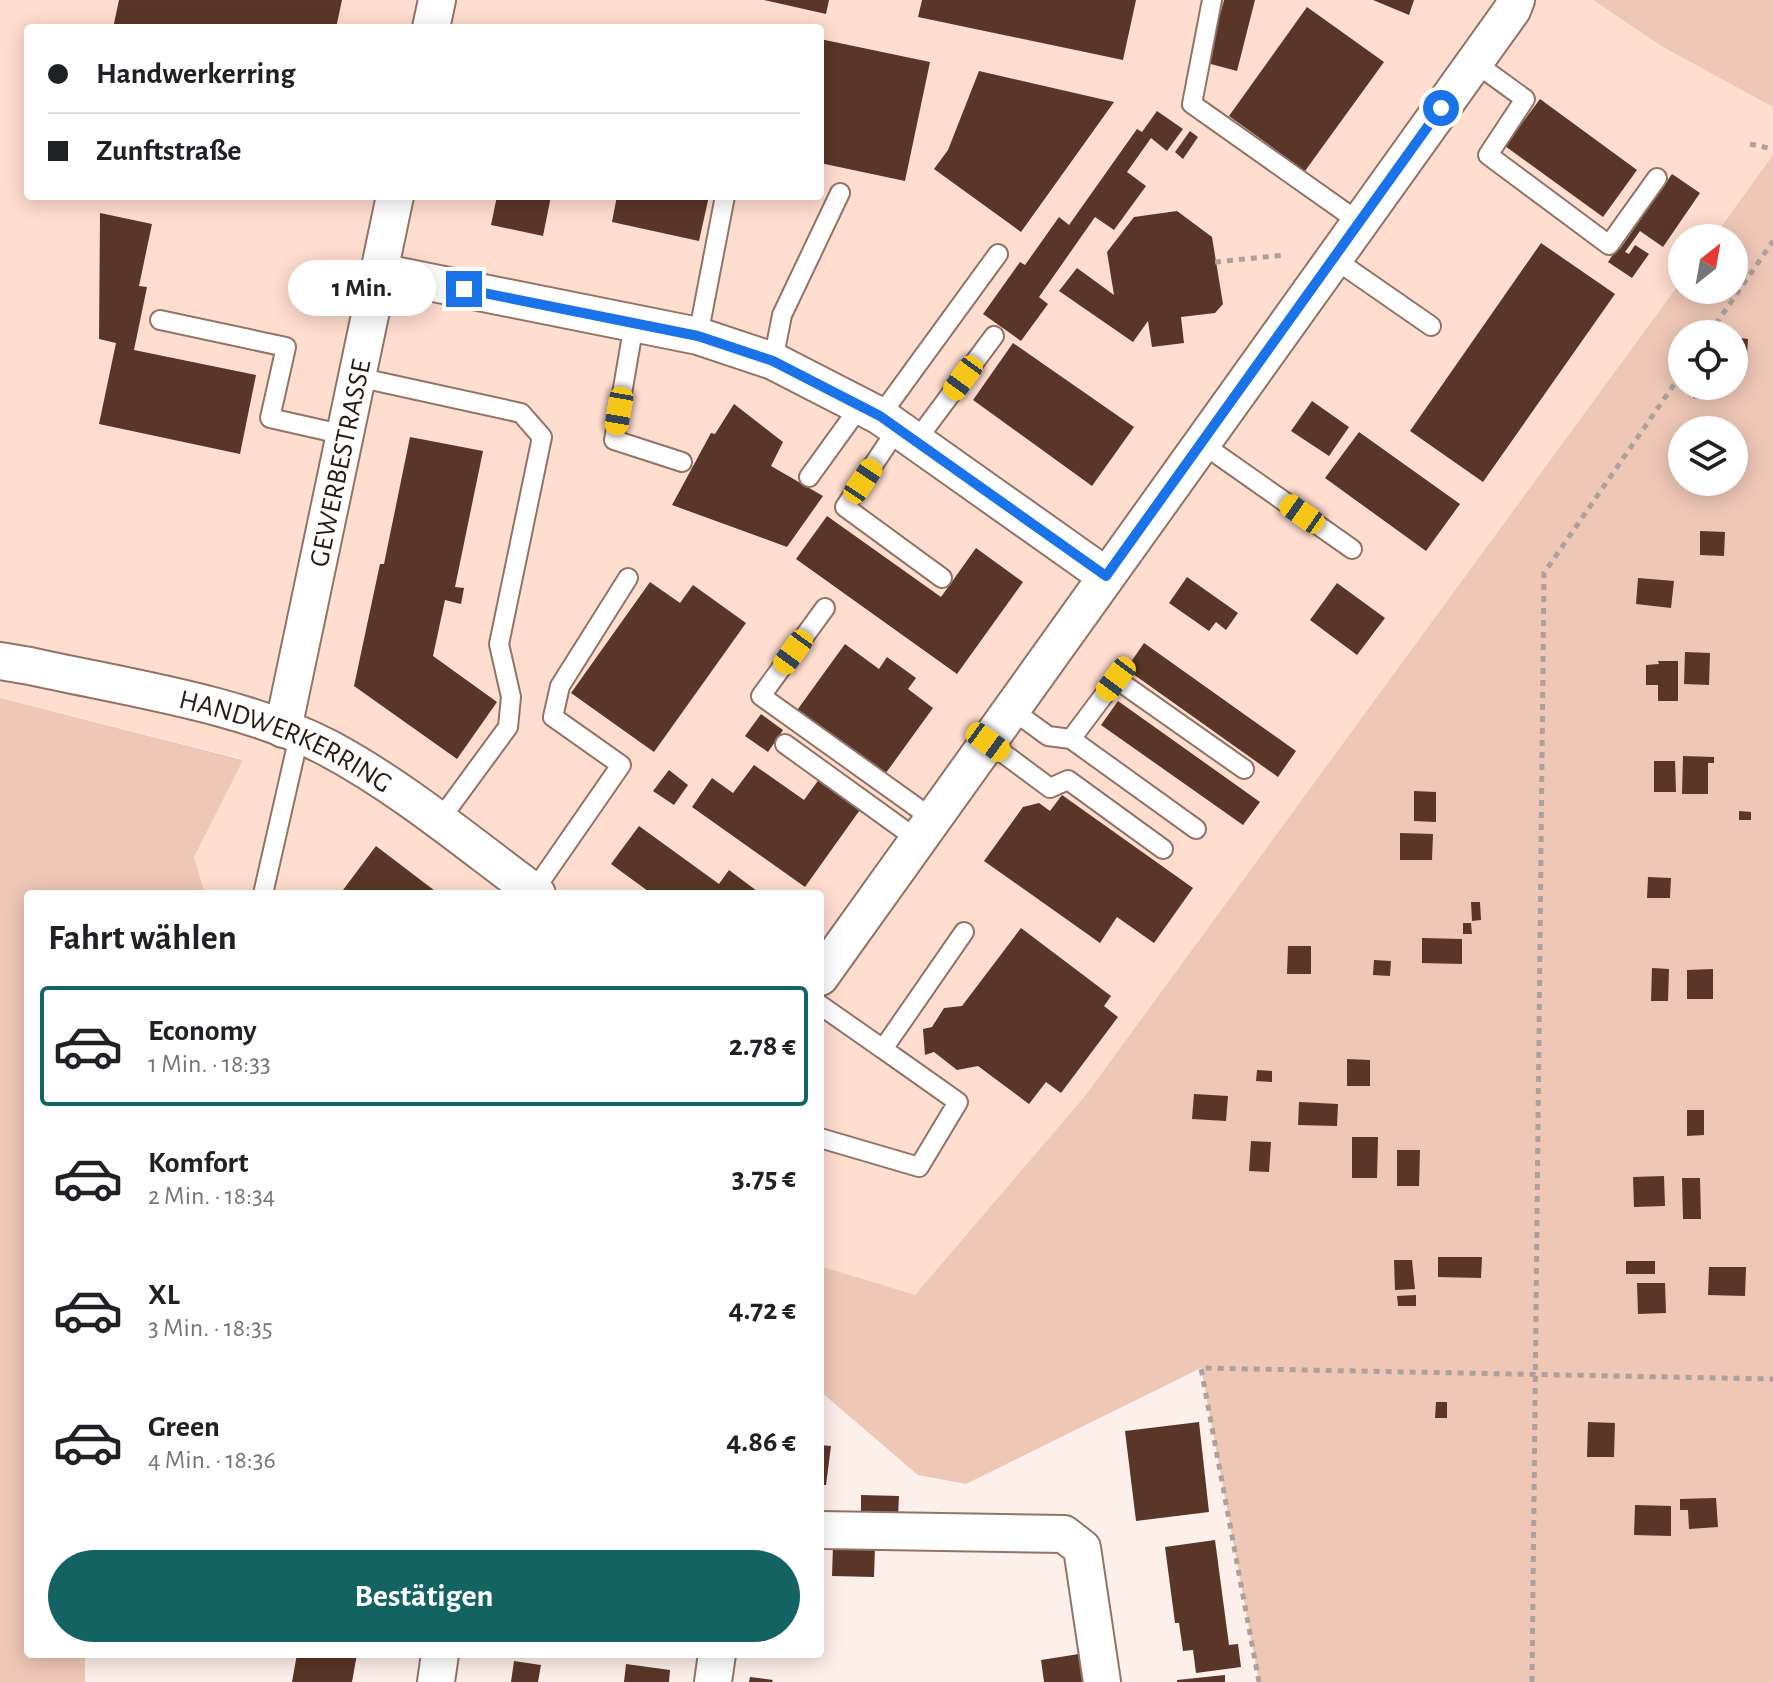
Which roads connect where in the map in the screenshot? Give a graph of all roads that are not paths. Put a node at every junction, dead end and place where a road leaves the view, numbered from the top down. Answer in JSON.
{"nodes":[{"id":1,"x":437,"y":0,"type":"edge"},
{"id":2,"x":1212,"y":0,"type":"edge"},
{"id":3,"x":1516,"y":0,"type":"edge"},
{"id":4,"x":432,"y":24,"type":"edge"},
{"id":5,"x":1474,"y":62,"type":"junction"},
{"id":6,"x":1657,"y":178,"type":"dead end"},
{"id":7,"x":840,"y":193,"type":"dead end"},
{"id":8,"x":394,"y":200,"type":"edge"},
{"id":9,"x":724,"y":200,"type":"edge"},
{"id":10,"x":1359,"y":222,"type":"junction"},
{"id":11,"x":998,"y":254,"type":"dead end"},
{"id":12,"x":1333,"y":258,"type":"junction"},
{"id":13,"x":379,"y":272,"type":"junction"},
{"id":14,"x":160,"y":320,"type":"dead end"},
{"id":15,"x":634,"y":324,"type":"junction"},
{"id":16,"x":1431,"y":326,"type":"dead end"},
{"id":17,"x":698,"y":336,"type":"junction"},
{"id":18,"x":994,"y":336,"type":"dead end"},
{"id":19,"x":773,"y":361,"type":"junction"},
{"id":20,"x":357,"y":377,"type":"junction"},
{"id":21,"x":889,"y":423,"type":"junction"},
{"id":22,"x":345,"y":435,"type":"junction"},
{"id":23,"x":1201,"y":443,"type":"junction"},
{"id":24,"x":682,"y":462,"type":"dead end"},
{"id":25,"x":809,"y":477,"type":"dead end"},
{"id":26,"x":1352,"y":549,"type":"dead end"},
{"id":27,"x":1106,"y":576,"type":"junction"},
{"id":28,"x":628,"y":578,"type":"dead end"},
{"id":29,"x":942,"y":578,"type":"dead end"},
{"id":30,"x":825,"y":608,"type":"dead end"},
{"id":31,"x":0,"y":661,"type":"edge"},
{"id":32,"x":1011,"y":709,"type":"junction"},
{"id":33,"x":291,"y":732,"type":"junction"},
{"id":34,"x":1071,"y":739,"type":"junction"},
{"id":35,"x":988,"y":742,"type":"junction"},
{"id":36,"x":785,"y":744,"type":"dead end"},
{"id":37,"x":1244,"y":769,"type":"dead end"},
{"id":38,"x":439,"y":821,"type":"junction"},
{"id":39,"x":925,"y":829,"type":"junction"},
{"id":40,"x":1196,"y":829,"type":"dead end"},
{"id":41,"x":1163,"y":849,"type":"dead end"},
{"id":42,"x":264,"y":890,"type":"edge"},
{"id":43,"x":531,"y":890,"type":"edge"},
{"id":44,"x":537,"y":890,"type":"edge"},
{"id":45,"x":964,"y":932,"type":"dead end"},
{"id":46,"x":824,"y":971,"type":"edge"},
{"id":47,"x":824,"y":1008,"type":"edge"},
{"id":48,"x":883,"y":1049,"type":"junction"},
{"id":49,"x":824,"y":1139,"type":"edge"},
{"id":50,"x":824,"y":1530,"type":"edge"},
{"id":51,"x":439,"y":1658,"type":"edge"},
{"id":52,"x":716,"y":1658,"type":"edge"},
{"id":53,"x":436,"y":1682,"type":"edge"},
{"id":54,"x":713,"y":1682,"type":"edge"},
{"id":55,"x":1102,"y":1682,"type":"edge"}],
"edges":[{"from":1,"to":4,"type":"street"},
{"from":2,"to":10,"type":"lane"},
{"from":3,"to":5,"type":"street"},
{"from":5,"to":6,"type":"lane"},
{"from":5,"to":10,"type":"street"},
{"from":7,"to":19,"type":"lane"},
{"from":8,"to":13,"type":"street","name":"GEWERBESTRASSE"},
{"from":9,"to":17,"type":"lane"},
{"from":10,"to":12,"type":"street"},
{"from":11,"to":21,"type":"lane"},
{"from":12,"to":16,"type":"lane"},
{"from":12,"to":23,"type":"street"},
{"from":13,"to":15,"type":"street"},
{"from":13,"to":20,"type":"street","name":"GEWERBESTRASSE"},
{"from":14,"to":22,"type":"lane"},
{"from":15,"to":17,"type":"street"},
{"from":15,"to":24,"type":"lane"},
{"from":17,"to":19,"type":"street"},
{"from":18,"to":21,"type":"lane"},
{"from":19,"to":21,"type":"street"},
{"from":20,"to":22,"type":"street","name":"GEWERBESTRASSE"},
{"from":20,"to":38,"type":"lane"},
{"from":21,"to":25,"type":"lane"},
{"from":21,"to":27,"type":"street"},
{"from":21,"to":29,"type":"lane"},
{"from":22,"to":33,"type":"street","name":"GEWERBESTRASSE"},
{"from":23,"to":26,"type":"lane"},
{"from":23,"to":27,"type":"street"},
{"from":27,"to":32,"type":"street"},
{"from":28,"to":44,"type":"lane"},
{"from":30,"to":39,"type":"lane"},
{"from":31,"to":33,"type":"street","name":"HANDWERKERRING"},
{"from":32,"to":34,"type":"lane"},
{"from":32,"to":35,"type":"street"},
{"from":33,"to":38,"type":"street","name":"HANDWERKERRING"},
{"from":33,"to":42,"type":"lane"},
{"from":34,"to":37,"type":"lane"},
{"from":34,"to":40,"type":"lane"},
{"from":35,"to":39,"type":"street"},
{"from":35,"to":41,"type":"lane"},
{"from":36,"to":39,"type":"lane"},
{"from":38,"to":43,"type":"street","name":"HANDWERKERRING"},
{"from":39,"to":46,"type":"street"},
{"from":45,"to":48,"type":"lane"},
{"from":47,"to":48,"type":"lane"},
{"from":48,"to":49,"type":"lane"},
{"from":50,"to":55,"type":"street"},
{"from":51,"to":53,"type":"street"},
{"from":52,"to":54,"type":"street"}]}
